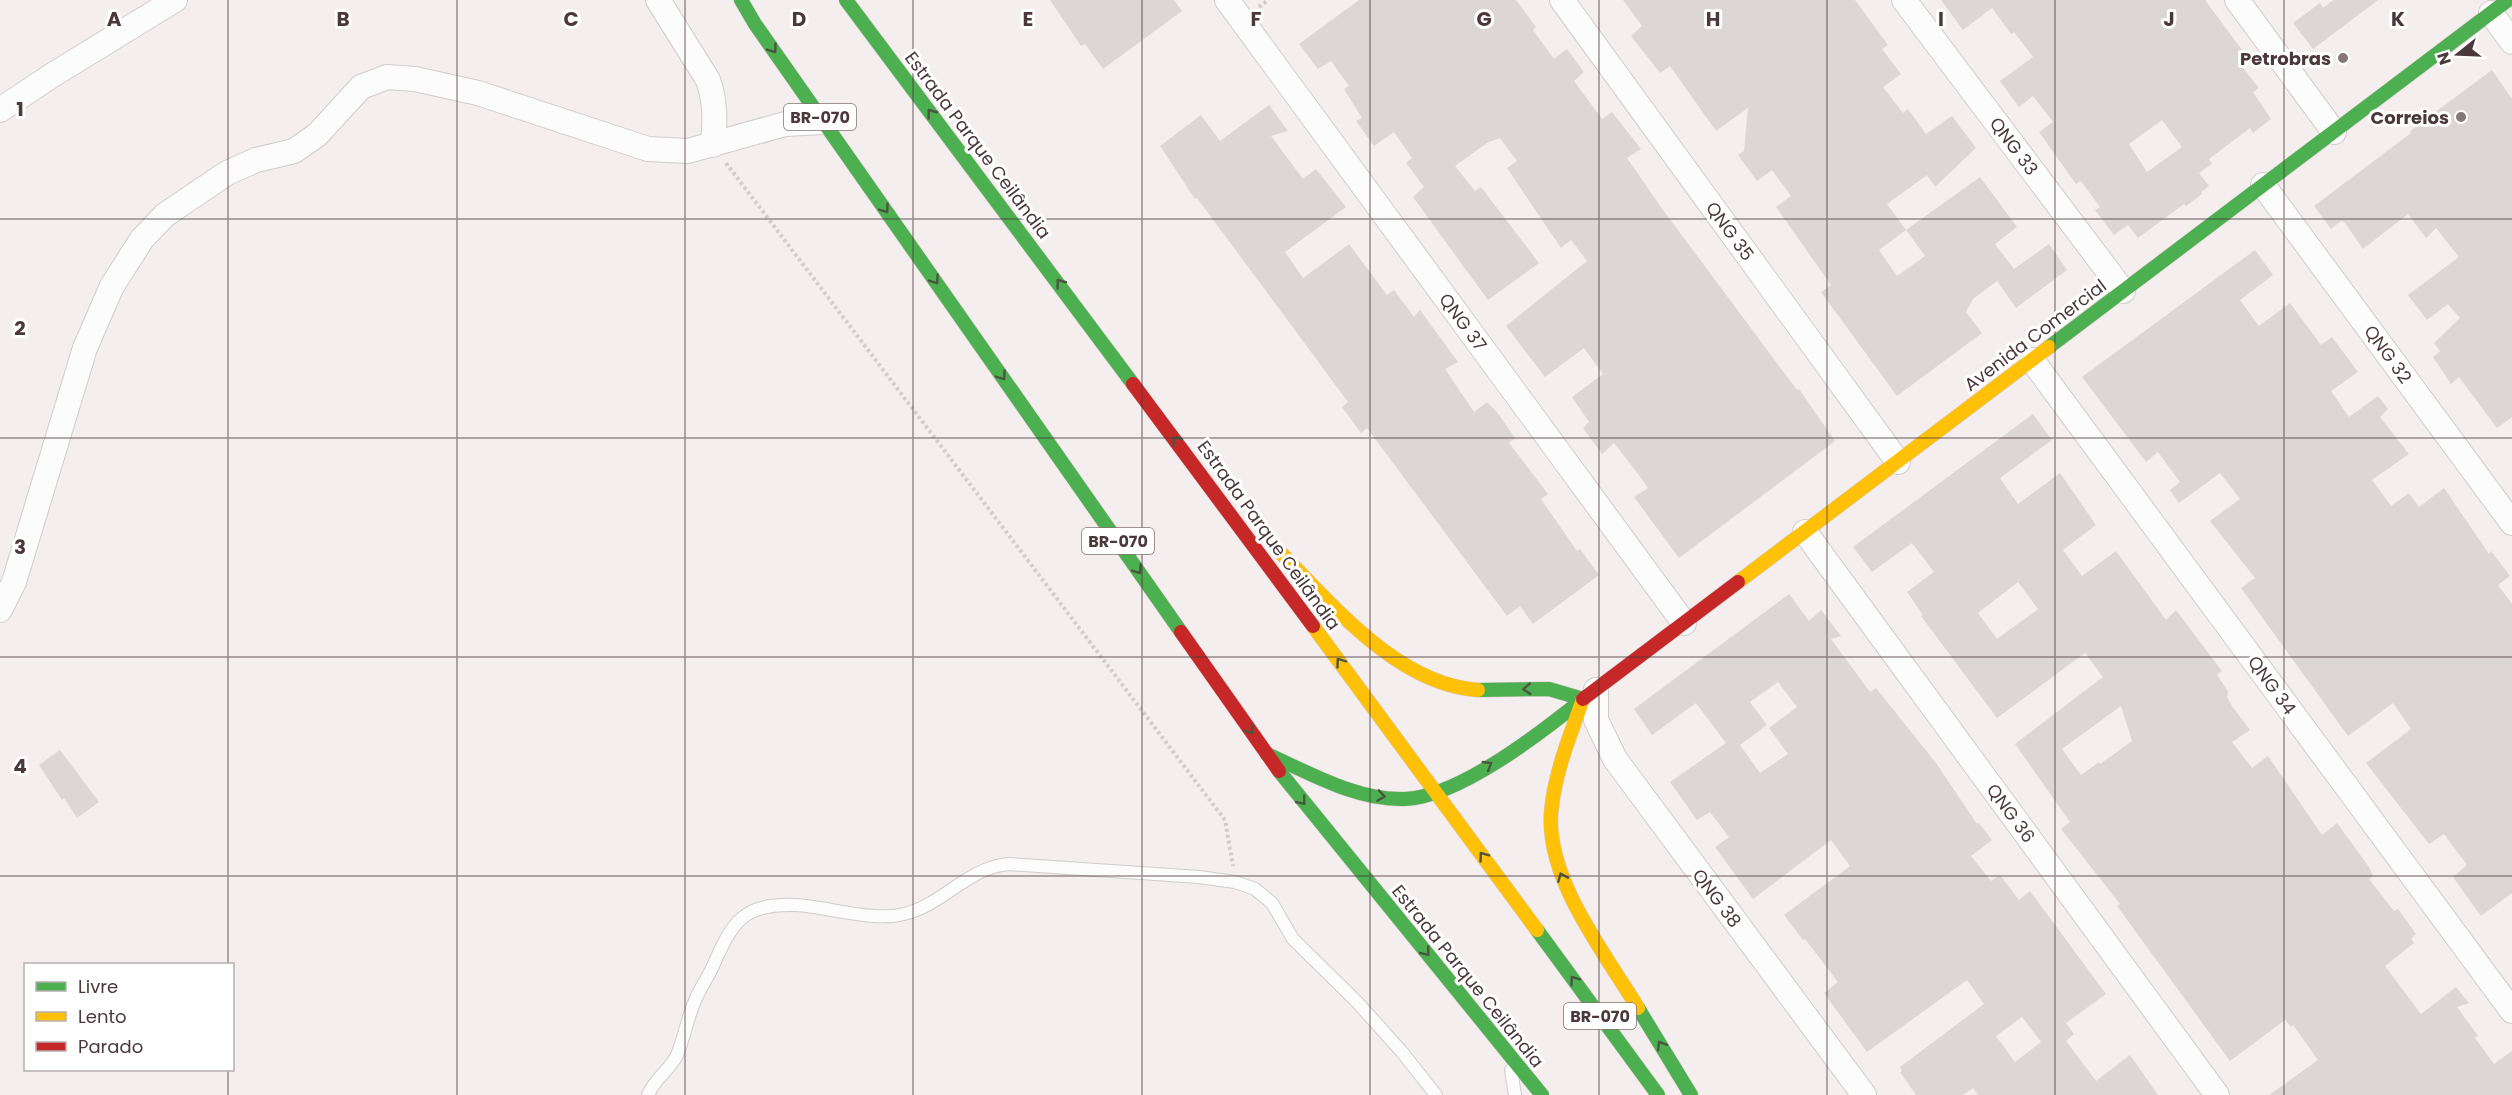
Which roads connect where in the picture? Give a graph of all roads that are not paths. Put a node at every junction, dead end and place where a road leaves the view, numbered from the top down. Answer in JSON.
{"nodes":[{"id":1,"x":175,"y":0,"type":"edge"},
{"id":2,"x":658,"y":0,"type":"edge"},
{"id":3,"x":741,"y":0,"type":"edge"},
{"id":4,"x":846,"y":0,"type":"edge"},
{"id":5,"x":1227,"y":0,"type":"edge"},
{"id":6,"x":1562,"y":0,"type":"edge"},
{"id":7,"x":1904,"y":0,"type":"edge"},
{"id":8,"x":2237,"y":0,"type":"edge"},
{"id":9,"x":2500,"y":7,"type":"edge"},
{"id":10,"x":2512,"y":42,"type":"edge"},
{"id":11,"x":0,"y":110,"type":"edge"},
{"id":12,"x":824,"y":122,"type":"junction"},
{"id":13,"x":2334,"y":132,"type":"junction"},
{"id":14,"x":713,"y":145,"type":"junction"},
{"id":15,"x":2263,"y":185,"type":"junction"},
{"id":16,"x":2123,"y":291,"type":"junction"},
{"id":17,"x":2032,"y":360,"type":"junction"},
{"id":18,"x":1898,"y":462,"type":"junction"},
{"id":19,"x":1211,"y":486,"type":"junction"},
{"id":20,"x":2512,"y":523,"type":"edge"},
{"id":21,"x":1805,"y":532,"type":"junction"},
{"id":22,"x":0,"y":610,"type":"edge"},
{"id":23,"x":1684,"y":623,"type":"junction"},
{"id":24,"x":1590,"y":695,"type":"junction"},
{"id":25,"x":1267,"y":754,"type":"junction"},
{"id":26,"x":1437,"y":793,"type":"junction"},
{"id":27,"x":2512,"y":1011,"type":"edge"},
{"id":28,"x":1510,"y":1056,"type":"junction"},
{"id":29,"x":648,"y":1095,"type":"edge"},
{"id":30,"x":1436,"y":1095,"type":"edge"},
{"id":31,"x":1515,"y":1095,"type":"edge"},
{"id":32,"x":1542,"y":1095,"type":"edge"},
{"id":33,"x":1658,"y":1095,"type":"edge"},
{"id":34,"x":1691,"y":1095,"type":"edge"},
{"id":35,"x":1864,"y":1095,"type":"edge"},
{"id":36,"x":2217,"y":1095,"type":"edge"}],
"edges":[{"from":1,"to":11,"type":"street"},
{"from":2,"to":14,"type":"street"},
{"from":3,"to":12,"type":"main road","name":"Estrada Parque Ceilândia","number":"BR-070","one_way":true},
{"from":19,"to":4,"type":"main road","name":"Estrada Parque Ceilândia","number":"BR-070","one_way":true},
{"from":5,"to":23,"type":"street","name":"QNG 37"},
{"from":6,"to":18,"type":"street","name":"QNG 35"},
{"from":7,"to":16,"type":"street","name":"QNG 33"},
{"from":8,"to":13,"type":"street"},
{"from":9,"to":10,"type":"street"},
{"from":9,"to":13,"type":"main road","name":"Avenida Comercial"},
{"from":12,"to":14,"type":"street"},
{"from":12,"to":25,"type":"main road","name":"Estrada Parque Ceilândia","number":"BR-070","one_way":true},
{"from":13,"to":15,"type":"main road","name":"Avenida Comercial"},
{"from":14,"to":22,"type":"street"},
{"from":15,"to":16,"type":"main road","name":"Avenida Comercial"},
{"from":15,"to":20,"type":"street","name":"QNG 32"},
{"from":16,"to":17,"type":"main road","name":"Avenida Comercial"},
{"from":17,"to":18,"type":"main road","name":"Avenida Comercial"},
{"from":17,"to":27,"type":"street","name":"QNG 34"},
{"from":18,"to":21,"type":"main road","name":"Avenida Comercial"},
{"from":24,"to":19,"type":"main road","one_way":true},
{"from":26,"to":19,"type":"main road","name":"Estrada Parque Ceilândia","number":"BR-070","one_way":true},
{"from":21,"to":23,"type":"main road","name":"Avenida Comercial"},
{"from":21,"to":36,"type":"street","name":"QNG 36"},
{"from":23,"to":24,"type":"main road","name":"Avenida Comercial"},
{"from":26,"to":24,"type":"main road","name":"Avenida Comercial","one_way":true},
{"from":34,"to":24,"type":"main road","one_way":true},
{"from":24,"to":35,"type":"street","name":"QNG 38"},
{"from":25,"to":26,"type":"main road","name":"Avenida Comercial","one_way":true},
{"from":25,"to":28,"type":"main road","name":"Estrada Parque Ceilândia","number":"BR-070","one_way":true},
{"from":33,"to":26,"type":"main road","name":"Estrada Parque Ceilândia","number":"BR-070","one_way":true},
{"from":28,"to":31,"type":"lane"},
{"from":28,"to":32,"type":"main road","name":"Estrada Parque Ceilândia","number":"BR-070"},
{"from":29,"to":30,"type":"lane"}]}
